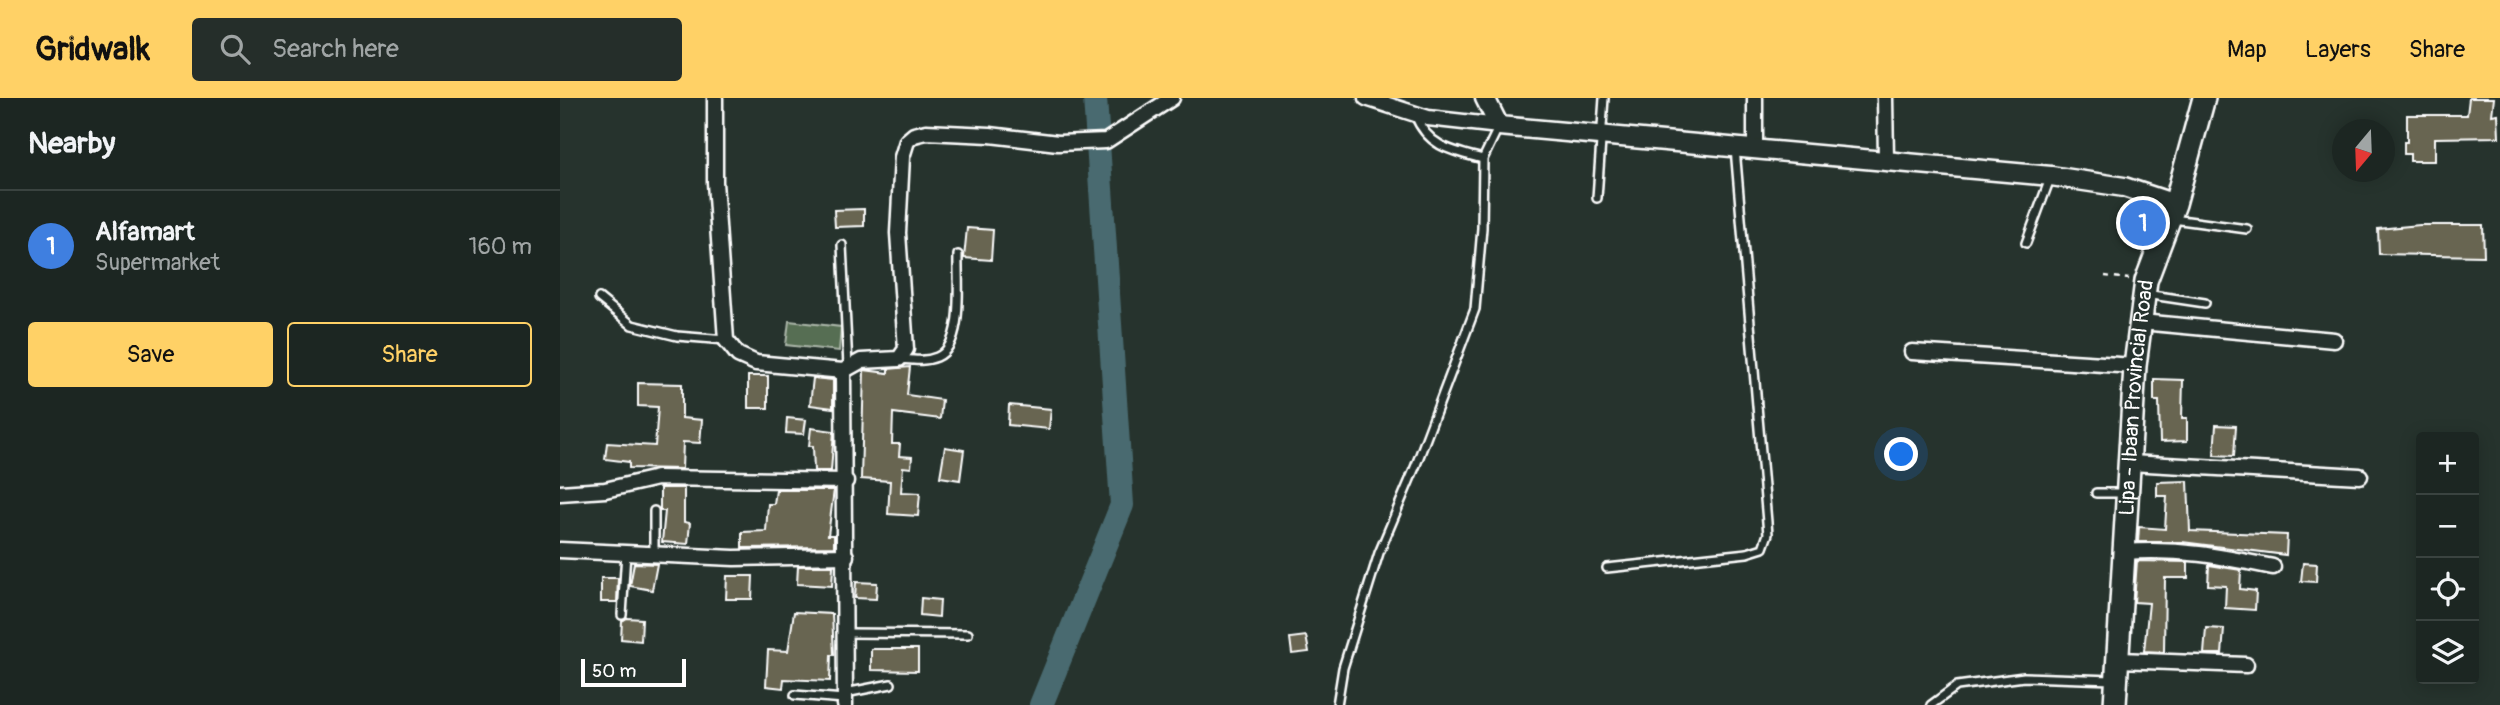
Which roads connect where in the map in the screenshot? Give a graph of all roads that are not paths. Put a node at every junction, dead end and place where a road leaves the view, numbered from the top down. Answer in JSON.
{"nodes":[{"id":1,"x":715,"y":98,"type":"edge"},
{"id":2,"x":1172,"y":98,"type":"edge"},
{"id":3,"x":1366,"y":98,"type":"edge"},
{"id":4,"x":1485,"y":98,"type":"edge"},
{"id":5,"x":1604,"y":98,"type":"edge"},
{"id":6,"x":1755,"y":98,"type":"edge"},
{"id":7,"x":1885,"y":98,"type":"edge"},
{"id":8,"x":2204,"y":98,"type":"edge"},
{"id":9,"x":1415,"y":114,"type":"junction"},
{"id":10,"x":1499,"y":126,"type":"junction"},
{"id":11,"x":1601,"y":136,"type":"junction"},
{"id":12,"x":1735,"y":147,"type":"junction"},
{"id":13,"x":1755,"y":149,"type":"junction"},
{"id":14,"x":1483,"y":159,"type":"junction"},
{"id":15,"x":1886,"y":159,"type":"junction"},
{"id":16,"x":2051,"y":176,"type":"junction"},
{"id":17,"x":1597,"y":198,"type":"dead end"},
{"id":18,"x":2172,"y":211,"type":"junction"},
{"id":19,"x":2247,"y":229,"type":"dead end"},
{"id":20,"x":2026,"y":243,"type":"dead end"},
{"id":21,"x":842,"y":245,"type":"dead end"},
{"id":22,"x":958,"y":255,"type":"dead end"},
{"id":23,"x":2145,"y":288,"type":"junction"},
{"id":24,"x":599,"y":298,"type":"dead end"},
{"id":25,"x":2205,"y":303,"type":"dead end"},
{"id":26,"x":2141,"y":322,"type":"junction"},
{"id":27,"x":726,"y":340,"type":"junction"},
{"id":28,"x":2334,"y":340,"type":"dead end"},
{"id":29,"x":1912,"y":352,"type":"dead end"},
{"id":30,"x":899,"y":359,"type":"junction"},
{"id":31,"x":2136,"y":366,"type":"junction"},
{"id":32,"x":846,"y":368,"type":"junction"},
{"id":33,"x":2130,"y":463,"type":"junction"},
{"id":34,"x":2360,"y":475,"type":"dead end"},
{"id":35,"x":846,"y":481,"type":"junction"},
{"id":36,"x":560,"y":493,"type":"edge"},
{"id":37,"x":2096,"y":493,"type":"dead end"},
{"id":38,"x":2128,"y":494,"type":"junction"},
{"id":39,"x":654,"y":510,"type":"dead end"},
{"id":40,"x":560,"y":550,"type":"edge"},
{"id":41,"x":2124,"y":552,"type":"junction"},
{"id":42,"x":626,"y":553,"type":"junction"},
{"id":43,"x":654,"y":554,"type":"junction"},
{"id":44,"x":846,"y":556,"type":"junction"},
{"id":45,"x":2273,"y":567,"type":"dead end"},
{"id":46,"x":1607,"y":568,"type":"dead end"},
{"id":47,"x":622,"y":615,"type":"dead end"},
{"id":48,"x":846,"y":633,"type":"junction"},
{"id":49,"x":968,"y":634,"type":"dead end"},
{"id":50,"x":2246,"y":665,"type":"dead end"},
{"id":51,"x":2118,"y":670,"type":"junction"},
{"id":52,"x":891,"y":684,"type":"dead end"},
{"id":53,"x":795,"y":695,"type":"dead end"},
{"id":54,"x":845,"y":699,"type":"edge"},
{"id":55,"x":1337,"y":705,"type":"edge"},
{"id":56,"x":1931,"y":705,"type":"edge"},
{"id":57,"x":2115,"y":705,"type":"edge"}],
"edges":[{"from":1,"to":27,"type":"street"},
{"from":2,"to":30,"type":"street"},
{"from":3,"to":9,"type":"street"},
{"from":4,"to":10,"type":"street"},
{"from":5,"to":11,"type":"lane"},
{"from":6,"to":13,"type":"street"},
{"from":7,"to":15,"type":"street"},
{"from":8,"to":18,"type":"main road","name":"Lipa - Ibaan Provincial Road"},
{"from":9,"to":10,"type":"street"},
{"from":9,"to":14,"type":"lane"},
{"from":10,"to":11,"type":"street"},
{"from":10,"to":14,"type":"lane"},
{"from":11,"to":12,"type":"street"},
{"from":11,"to":17,"type":"lane"},
{"from":12,"to":13,"type":"street"},
{"from":12,"to":46,"type":"lane"},
{"from":13,"to":15,"type":"street"},
{"from":14,"to":55,"type":"lane"},
{"from":15,"to":16,"type":"street"},
{"from":16,"to":18,"type":"street"},
{"from":16,"to":20,"type":"lane"},
{"from":18,"to":19,"type":"lane"},
{"from":18,"to":23,"type":"main road","name":"Lipa - Ibaan Provincial Road"},
{"from":21,"to":32,"type":"lane"},
{"from":22,"to":30,"type":"lane"},
{"from":23,"to":25,"type":"lane"},
{"from":23,"to":26,"type":"main road","name":"Lipa - Ibaan Provincial Road"},
{"from":24,"to":27,"type":"lane"},
{"from":26,"to":28,"type":"street"},
{"from":26,"to":31,"type":"main road","name":"Lipa - Ibaan Provincial Road"},
{"from":27,"to":32,"type":"street"},
{"from":29,"to":31,"type":"street"},
{"from":30,"to":32,"type":"street"},
{"from":31,"to":33,"type":"main road","name":"Lipa - Ibaan Provincial Road"},
{"from":32,"to":35,"type":"street"},
{"from":33,"to":34,"type":"street"},
{"from":33,"to":38,"type":"main road","name":"Lipa - Ibaan Provincial Road"},
{"from":35,"to":36,"type":"street"},
{"from":35,"to":44,"type":"street"},
{"from":37,"to":38,"type":"lane"},
{"from":38,"to":41,"type":"main road","name":"Lipa - Ibaan Provincial Road"},
{"from":39,"to":43,"type":"lane"},
{"from":40,"to":42,"type":"street"},
{"from":41,"to":45,"type":"street"},
{"from":41,"to":51,"type":"main road","name":"Lipa - Ibaan Provincial Road"},
{"from":42,"to":43,"type":"street"},
{"from":42,"to":47,"type":"lane"},
{"from":43,"to":44,"type":"street"},
{"from":44,"to":48,"type":"street"},
{"from":48,"to":49,"type":"lane"},
{"from":48,"to":54,"type":"street"},
{"from":50,"to":51,"type":"street"},
{"from":51,"to":56,"type":"lane"},
{"from":51,"to":57,"type":"main road","name":"Lipa - Ibaan Provincial Road"},
{"from":52,"to":54,"type":"lane"},
{"from":53,"to":54,"type":"lane"}]}
